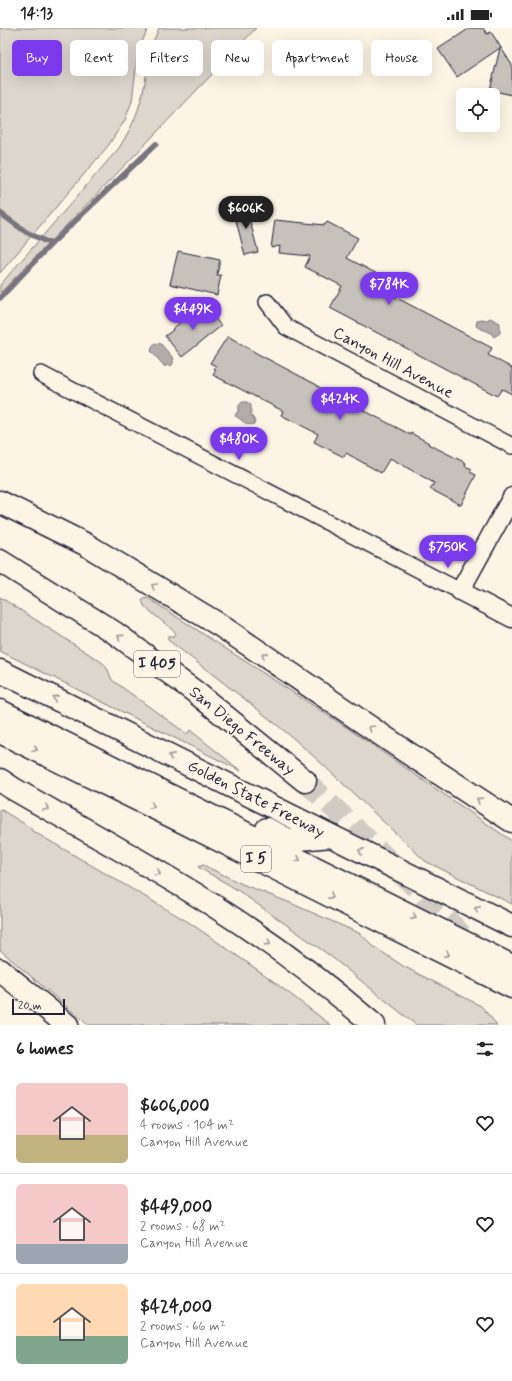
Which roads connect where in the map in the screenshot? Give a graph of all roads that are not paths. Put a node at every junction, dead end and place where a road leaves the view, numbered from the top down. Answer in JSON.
{"nodes":[{"id":1,"x":267,"y":302,"type":"dead end"},
{"id":2,"x":41,"y":374,"type":"dead end"},
{"id":3,"x":512,"y":446,"type":"edge"},
{"id":4,"x":512,"y":497,"type":"edge"},
{"id":5,"x":0,"y":502,"type":"edge"},
{"id":6,"x":0,"y":561,"type":"edge"},
{"id":7,"x":460,"y":591,"type":"junction"},
{"id":8,"x":512,"y":618,"type":"edge"},
{"id":9,"x":0,"y":671,"type":"edge"},
{"id":10,"x":0,"y":696,"type":"edge"},
{"id":11,"x":0,"y":711,"type":"edge"},
{"id":12,"x":0,"y":732,"type":"edge"},
{"id":13,"x":0,"y":780,"type":"edge"},
{"id":14,"x":305,"y":781,"type":"tunnel mouth"},
{"id":15,"x":512,"y":821,"type":"edge"},
{"id":16,"x":331,"y":836,"type":"junction"},
{"id":17,"x":512,"y":926,"type":"edge"},
{"id":18,"x":512,"y":966,"type":"edge"},
{"id":19,"x":0,"y":970,"type":"edge"},
{"id":20,"x":512,"y":987,"type":"edge"},
{"id":21,"x":67,"y":1025,"type":"edge"},
{"id":22,"x":374,"y":1025,"type":"edge"}],
"edges":[{"from":1,"to":3,"type":"street","name":"Canyon Hill Avenue"},
{"from":2,"to":7,"type":"street"},
{"from":4,"to":7,"type":"street"},
{"from":15,"to":5,"type":"highway","one_way":true},
{"from":14,"to":6,"type":"highway","name":"San Diego Freeway","number":"I 405","one_way":true},
{"from":7,"to":8,"type":"street"},
{"from":16,"to":9,"type":"highway","name":"Golden State Freeway","one_way":true},
{"from":10,"to":16,"type":"highway"},
{"from":11,"to":18,"type":"highway","one_way":true},
{"from":12,"to":20,"type":"highway","number":"I 5","one_way":true},
{"from":13,"to":22,"type":"highway","one_way":true},
{"from":17,"to":16,"type":"highway","name":"Golden State Freeway","one_way":true},
{"from":19,"to":21,"type":"highway"}]}
